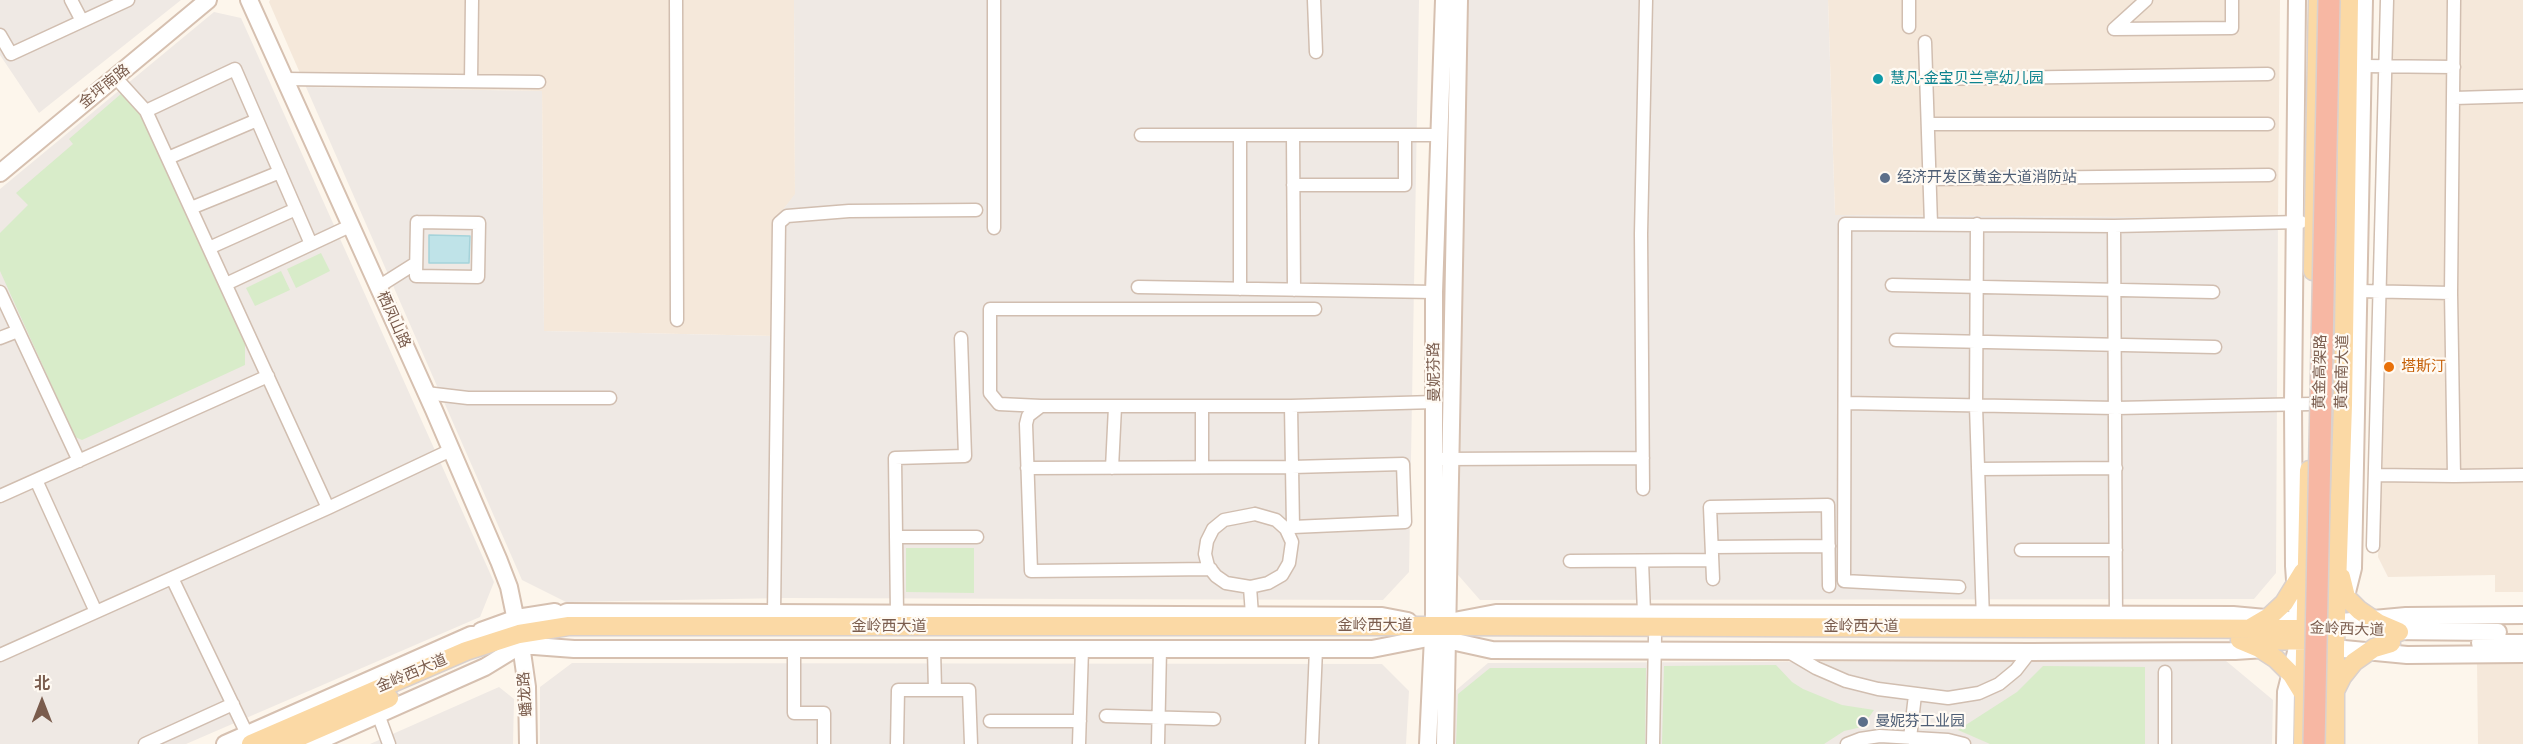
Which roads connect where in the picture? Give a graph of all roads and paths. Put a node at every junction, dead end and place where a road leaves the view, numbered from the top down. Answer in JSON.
{"nodes":[{"id":1,"x":71,"y":0,"type":"edge"},
{"id":2,"x":128,"y":0,"type":"edge"},
{"id":3,"x":208,"y":0,"type":"edge"},
{"id":4,"x":249,"y":0,"type":"edge"},
{"id":5,"x":472,"y":0,"type":"edge"},
{"id":6,"x":676,"y":0,"type":"edge"},
{"id":7,"x":994,"y":0,"type":"edge"},
{"id":8,"x":1314,"y":0,"type":"edge"},
{"id":9,"x":1444,"y":0,"type":"edge"},
{"id":10,"x":1459,"y":0,"type":"edge"},
{"id":11,"x":1646,"y":0,"type":"edge"},
{"id":12,"x":1909,"y":0,"type":"edge"},
{"id":13,"x":2146,"y":0,"type":"edge"},
{"id":14,"x":2232,"y":0,"type":"edge"},
{"id":15,"x":2297,"y":0,"type":"edge"},
{"id":16,"x":2318,"y":0,"type":"edge"},
{"id":17,"x":2329,"y":0,"type":"edge"},
{"id":18,"x":2340,"y":0,"type":"edge"},
{"id":19,"x":2349,"y":0,"type":"edge"},
{"id":20,"x":2364,"y":0,"type":"edge"},
{"id":21,"x":2386,"y":0,"type":"edge"},
{"id":22,"x":2454,"y":0,"type":"edge"},
{"id":23,"x":81,"y":21,"type":"junction"},
{"id":24,"x":1909,"y":27,"type":"dead end"},
{"id":25,"x":0,"y":35,"type":"edge"},
{"id":26,"x":1925,"y":42,"type":"dead end"},
{"id":27,"x":1316,"y":52,"type":"dead end"},
{"id":28,"x":2363,"y":66,"type":"junction"},
{"id":29,"x":2386,"y":66,"type":"junction"},
{"id":30,"x":2454,"y":68,"type":"junction"},
{"id":31,"x":2268,"y":74,"type":"dead end"},
{"id":32,"x":116,"y":78,"type":"junction"},
{"id":33,"x":284,"y":79,"type":"junction"},
{"id":34,"x":1926,"y":79,"type":"junction"},
{"id":35,"x":471,"y":81,"type":"junction"},
{"id":36,"x":538,"y":82,"type":"dead end"},
{"id":37,"x":2523,"y":96,"type":"edge"},
{"id":38,"x":2454,"y":98,"type":"junction"},
{"id":39,"x":146,"y":111,"type":"junction"},
{"id":40,"x":257,"y":120,"type":"junction"},
{"id":41,"x":1928,"y":124,"type":"junction"},
{"id":42,"x":2268,"y":124,"type":"dead end"},
{"id":43,"x":1141,"y":135,"type":"dead end"},
{"id":44,"x":1293,"y":135,"type":"junction"},
{"id":45,"x":1405,"y":135,"type":"junction"},
{"id":46,"x":1439,"y":135,"type":"junction"},
{"id":47,"x":1240,"y":136,"type":"junction"},
{"id":48,"x":168,"y":158,"type":"junction"},
{"id":49,"x":280,"y":172,"type":"junction"},
{"id":50,"x":0,"y":173,"type":"edge"},
{"id":51,"x":2269,"y":175,"type":"dead end"},
{"id":52,"x":1929,"y":179,"type":"junction"},
{"id":53,"x":1293,"y":185,"type":"junction"},
{"id":54,"x":191,"y":208,"type":"junction"},
{"id":55,"x":296,"y":209,"type":"junction"},
{"id":56,"x":976,"y":210,"type":"dead end"},
{"id":57,"x":2295,"y":222,"type":"junction"},
{"id":58,"x":2314,"y":222,"type":"junction"},
{"id":59,"x":1931,"y":224,"type":"junction"},
{"id":60,"x":1977,"y":224,"type":"junction"},
{"id":61,"x":350,"y":226,"type":"junction"},
{"id":62,"x":2114,"y":226,"type":"junction"},
{"id":63,"x":994,"y":228,"type":"dead end"},
{"id":64,"x":311,"y":244,"type":"junction"},
{"id":65,"x":209,"y":248,"type":"junction"},
{"id":66,"x":416,"y":263,"type":"junction"},
{"id":67,"x":226,"y":284,"type":"junction"},
{"id":68,"x":1892,"y":285,"type":"dead end"},
{"id":69,"x":378,"y":287,"type":"junction"},
{"id":70,"x":1138,"y":287,"type":"dead end"},
{"id":71,"x":1977,"y":287,"type":"junction"},
{"id":72,"x":1240,"y":289,"type":"junction"},
{"id":73,"x":1294,"y":290,"type":"junction"},
{"id":74,"x":2115,"y":290,"type":"junction"},
{"id":75,"x":2358,"y":291,"type":"junction"},
{"id":76,"x":0,"y":292,"type":"edge"},
{"id":77,"x":1434,"y":292,"type":"junction"},
{"id":78,"x":2213,"y":292,"type":"dead end"},
{"id":79,"x":2380,"y":293,"type":"junction"},
{"id":80,"x":2451,"y":293,"type":"junction"},
{"id":81,"x":1316,"y":309,"type":"dead end"},
{"id":82,"x":677,"y":320,"type":"dead end"},
{"id":83,"x":18,"y":331,"type":"junction"},
{"id":84,"x":0,"y":338,"type":"edge"},
{"id":85,"x":961,"y":338,"type":"dead end"},
{"id":86,"x":1896,"y":340,"type":"dead end"},
{"id":87,"x":1976,"y":342,"type":"junction"},
{"id":88,"x":2115,"y":345,"type":"junction"},
{"id":89,"x":2216,"y":347,"type":"dead end"},
{"id":90,"x":268,"y":376,"type":"junction"},
{"id":91,"x":426,"y":393,"type":"junction"},
{"id":92,"x":610,"y":398,"type":"dead end"},
{"id":93,"x":1435,"y":402,"type":"junction"},
{"id":94,"x":1845,"y":403,"type":"junction"},
{"id":95,"x":2302,"y":404,"type":"junction"},
{"id":96,"x":1041,"y":406,"type":"junction"},
{"id":97,"x":1291,"y":406,"type":"junction"},
{"id":98,"x":1976,"y":406,"type":"junction"},
{"id":99,"x":1115,"y":407,"type":"junction"},
{"id":100,"x":1202,"y":407,"type":"junction"},
{"id":101,"x":2116,"y":408,"type":"junction"},
{"id":102,"x":451,"y":450,"type":"junction"},
{"id":103,"x":1643,"y":458,"type":"junction"},
{"id":104,"x":1443,"y":459,"type":"junction"},
{"id":105,"x":79,"y":460,"type":"junction"},
{"id":106,"x":1202,"y":466,"type":"junction"},
{"id":107,"x":1292,"y":467,"type":"junction"},
{"id":108,"x":1027,"y":468,"type":"junction"},
{"id":109,"x":1112,"y":468,"type":"junction"},
{"id":110,"x":2116,"y":468,"type":"junction"},
{"id":111,"x":1978,"y":469,"type":"junction"},
{"id":112,"x":2375,"y":475,"type":"junction"},
{"id":113,"x":2523,"y":475,"type":"edge"},
{"id":114,"x":2454,"y":476,"type":"junction"},
{"id":115,"x":36,"y":480,"type":"junction"},
{"id":116,"x":1643,"y":489,"type":"dead end"},
{"id":117,"x":0,"y":496,"type":"edge"},
{"id":118,"x":328,"y":508,"type":"junction"},
{"id":119,"x":1290,"y":529,"type":"junction"},
{"id":120,"x":896,"y":537,"type":"junction"},
{"id":121,"x":977,"y":537,"type":"dead end"},
{"id":122,"x":1829,"y":546,"type":"junction"},
{"id":123,"x":2373,"y":546,"type":"dead end"},
{"id":124,"x":2021,"y":550,"type":"dead end"},
{"id":125,"x":2116,"y":550,"type":"junction"},
{"id":126,"x":1712,"y":554,"type":"junction"},
{"id":127,"x":2307,"y":559,"type":"junction"},
{"id":128,"x":2339,"y":559,"type":"junction"},
{"id":129,"x":1570,"y":561,"type":"dead end"},
{"id":130,"x":1642,"y":561,"type":"junction"},
{"id":131,"x":1210,"y":569,"type":"junction"},
{"id":132,"x":172,"y":578,"type":"junction"},
{"id":133,"x":1713,"y":579,"type":"dead end"},
{"id":134,"x":1250,"y":586,"type":"junction"},
{"id":135,"x":1829,"y":586,"type":"dead end"},
{"id":136,"x":1959,"y":587,"type":"dead end"},
{"id":137,"x":2295,"y":588,"type":"junction"},
{"id":138,"x":2346,"y":597,"type":"junction"},
{"id":139,"x":96,"y":612,"type":"junction"},
{"id":140,"x":774,"y":613,"type":"junction"},
{"id":141,"x":1644,"y":613,"type":"junction"},
{"id":142,"x":897,"y":614,"type":"junction"},
{"id":143,"x":1252,"y":615,"type":"junction"},
{"id":144,"x":2523,"y":615,"type":"edge"},
{"id":145,"x":2371,"y":620,"type":"junction"},
{"id":146,"x":1983,"y":621,"type":"junction"},
{"id":147,"x":2116,"y":622,"type":"junction"},
{"id":148,"x":2252,"y":629,"type":"junction"},
{"id":149,"x":1442,"y":632,"type":"junction"},
{"id":150,"x":2523,"y":632,"type":"edge"},
{"id":151,"x":2301,"y":635,"type":"junction"},
{"id":152,"x":2338,"y":635,"type":"junction"},
{"id":153,"x":2395,"y":637,"type":"junction"},
{"id":154,"x":519,"y":638,"type":"junction"},
{"id":155,"x":2523,"y":643,"type":"edge"},
{"id":156,"x":1655,"y":644,"type":"junction"},
{"id":157,"x":794,"y":649,"type":"junction"},
{"id":158,"x":934,"y":649,"type":"junction"},
{"id":159,"x":1082,"y":649,"type":"junction"},
{"id":160,"x":1160,"y":649,"type":"junction"},
{"id":161,"x":1316,"y":649,"type":"junction"},
{"id":162,"x":2261,"y":649,"type":"junction"},
{"id":163,"x":1788,"y":651,"type":"junction"},
{"id":164,"x":2369,"y":651,"type":"junction"},
{"id":165,"x":2030,"y":652,"type":"junction"},
{"id":166,"x":2523,"y":654,"type":"edge"},
{"id":167,"x":0,"y":655,"type":"edge"},
{"id":168,"x":2165,"y":672,"type":"dead end"},
{"id":169,"x":2290,"y":674,"type":"junction"},
{"id":170,"x":2338,"y":685,"type":"junction"},
{"id":171,"x":935,"y":690,"type":"junction"},
{"id":172,"x":2303,"y":693,"type":"junction"},
{"id":173,"x":1915,"y":695,"type":"junction"},
{"id":174,"x":233,"y":704,"type":"junction"},
{"id":175,"x":378,"y":714,"type":"junction"},
{"id":176,"x":1106,"y":716,"type":"dead end"},
{"id":177,"x":1158,"y":718,"type":"junction"},
{"id":178,"x":1214,"y":719,"type":"dead end"},
{"id":179,"x":990,"y":721,"type":"dead end"},
{"id":180,"x":1080,"y":721,"type":"junction"},
{"id":181,"x":1910,"y":738,"type":"junction"},
{"id":182,"x":249,"y":739,"type":"edge"},
{"id":183,"x":145,"y":744,"type":"edge"},
{"id":184,"x":225,"y":744,"type":"edge"},
{"id":185,"x":283,"y":744,"type":"edge"},
{"id":186,"x":312,"y":744,"type":"edge"},
{"id":187,"x":389,"y":744,"type":"edge"},
{"id":188,"x":528,"y":744,"type":"edge"},
{"id":189,"x":824,"y":744,"type":"edge"},
{"id":190,"x":897,"y":744,"type":"edge"},
{"id":191,"x":971,"y":744,"type":"edge"},
{"id":192,"x":1079,"y":744,"type":"edge"},
{"id":193,"x":1158,"y":744,"type":"edge"},
{"id":194,"x":1312,"y":744,"type":"edge"},
{"id":195,"x":1428,"y":744,"type":"edge"},
{"id":196,"x":1445,"y":744,"type":"edge"},
{"id":197,"x":1653,"y":744,"type":"edge"},
{"id":198,"x":1848,"y":744,"type":"edge"},
{"id":199,"x":1964,"y":744,"type":"edge"},
{"id":200,"x":2166,"y":744,"type":"edge"},
{"id":201,"x":2285,"y":744,"type":"edge"},
{"id":202,"x":2303,"y":744,"type":"edge"},
{"id":203,"x":2314,"y":744,"type":"edge"},
{"id":204,"x":2328,"y":744,"type":"edge"},
{"id":205,"x":2335,"y":744,"type":"edge"},
{"id":206,"x":2344,"y":744,"type":"edge"}],
"edges":[{"from":1,"to":23,"type":"street"},
{"from":2,"to":23,"type":"street"},
{"from":3,"to":32,"type":"street","name":"金坪南路"},
{"from":4,"to":33,"type":"street","name":"栖凤山路"},
{"from":5,"to":35,"type":"street"},
{"from":6,"to":82,"type":"street"},
{"from":7,"to":63,"type":"street"},
{"from":8,"to":27,"type":"street"},
{"from":9,"to":46,"type":"street","name":"曼妮芬路"},
{"from":10,"to":104,"type":"street","name":"曼妮芬路"},
{"from":11,"to":103,"type":"street"},
{"from":12,"to":24,"type":"street"},
{"from":13,"to":14,"type":"street"},
{"from":15,"to":57,"type":"street"},
{"from":16,"to":58,"type":"main road","name":"黄金南大道"},
{"from":17,"to":203,"type":"highway","name":"黄金高架路","bridge":true},
{"from":18,"to":204,"type":"highway","name":"黄金高架路"},
{"from":19,"to":128,"type":"main road","name":"黄金南大道"},
{"from":20,"to":28,"type":"street"},
{"from":21,"to":29,"type":"street"},
{"from":22,"to":30,"type":"street"},
{"from":23,"to":25,"type":"street"},
{"from":26,"to":34,"type":"street"},
{"from":28,"to":29,"type":"street"},
{"from":28,"to":75,"type":"street"},
{"from":29,"to":30,"type":"street"},
{"from":29,"to":79,"type":"street"},
{"from":30,"to":38,"type":"street"},
{"from":31,"to":34,"type":"street"},
{"from":32,"to":39,"type":"street"},
{"from":32,"to":50,"type":"street","name":"金坪南路"},
{"from":33,"to":35,"type":"street"},
{"from":33,"to":61,"type":"street","name":"栖凤山路"},
{"from":34,"to":41,"type":"street"},
{"from":35,"to":36,"type":"street"},
{"from":37,"to":38,"type":"street"},
{"from":38,"to":80,"type":"street"},
{"from":39,"to":40,"type":"street"},
{"from":39,"to":48,"type":"street"},
{"from":40,"to":48,"type":"street"},
{"from":40,"to":49,"type":"street"},
{"from":41,"to":42,"type":"street"},
{"from":41,"to":52,"type":"street"},
{"from":43,"to":47,"type":"street"},
{"from":44,"to":45,"type":"street"},
{"from":44,"to":47,"type":"street"},
{"from":44,"to":53,"type":"street"},
{"from":45,"to":46,"type":"street"},
{"from":45,"to":53,"type":"street"},
{"from":46,"to":77,"type":"street","name":"曼妮芬路"},
{"from":47,"to":72,"type":"street"},
{"from":48,"to":54,"type":"street"},
{"from":49,"to":54,"type":"street"},
{"from":49,"to":55,"type":"street"},
{"from":51,"to":52,"type":"street"},
{"from":52,"to":59,"type":"street"},
{"from":53,"to":73,"type":"street"},
{"from":54,"to":65,"type":"street"},
{"from":55,"to":64,"type":"street"},
{"from":55,"to":65,"type":"street"},
{"from":56,"to":140,"type":"street"},
{"from":57,"to":58,"type":"street"},
{"from":57,"to":62,"type":"street"},
{"from":57,"to":95,"type":"street"},
{"from":58,"to":95,"type":"main road","name":"黄金南大道"},
{"from":59,"to":60,"type":"street"},
{"from":59,"to":94,"type":"street"},
{"from":60,"to":62,"type":"street"},
{"from":60,"to":71,"type":"street"},
{"from":61,"to":64,"type":"street"},
{"from":61,"to":69,"type":"street","name":"栖凤山路"},
{"from":62,"to":74,"type":"street"},
{"from":64,"to":67,"type":"street"},
{"from":65,"to":67,"type":"street"},
{"from":66,"to":66,"type":"street"},
{"from":66,"to":69,"type":"street"},
{"from":67,"to":90,"type":"street"},
{"from":68,"to":71,"type":"street"},
{"from":69,"to":91,"type":"street","name":"栖凤山路"},
{"from":70,"to":72,"type":"street"},
{"from":71,"to":74,"type":"street"},
{"from":71,"to":87,"type":"street"},
{"from":72,"to":73,"type":"street"},
{"from":73,"to":77,"type":"street"},
{"from":74,"to":78,"type":"street"},
{"from":74,"to":88,"type":"street"},
{"from":75,"to":79,"type":"street"},
{"from":75,"to":138,"type":"street"},
{"from":76,"to":83,"type":"street"},
{"from":77,"to":93,"type":"street","name":"曼妮芬路"},
{"from":79,"to":80,"type":"street"},
{"from":79,"to":112,"type":"street"},
{"from":80,"to":114,"type":"street"},
{"from":81,"to":96,"type":"street"},
{"from":83,"to":84,"type":"street"},
{"from":83,"to":105,"type":"street"},
{"from":85,"to":120,"type":"street"},
{"from":86,"to":87,"type":"street"},
{"from":87,"to":88,"type":"street"},
{"from":87,"to":98,"type":"street"},
{"from":88,"to":89,"type":"street"},
{"from":88,"to":101,"type":"street"},
{"from":90,"to":105,"type":"street"},
{"from":90,"to":118,"type":"street"},
{"from":91,"to":92,"type":"street"},
{"from":91,"to":102,"type":"street","name":"栖凤山路"},
{"from":93,"to":97,"type":"street"},
{"from":93,"to":104,"type":"street","name":"曼妮芬路"},
{"from":94,"to":98,"type":"street"},
{"from":94,"to":136,"type":"street"},
{"from":95,"to":101,"type":"street"},
{"from":95,"to":127,"type":"main road","name":"黄金南大道"},
{"from":95,"to":137,"type":"street"},
{"from":96,"to":99,"type":"street"},
{"from":96,"to":108,"type":"street"},
{"from":97,"to":100,"type":"street"},
{"from":97,"to":107,"type":"street"},
{"from":98,"to":101,"type":"street"},
{"from":98,"to":111,"type":"street"},
{"from":99,"to":100,"type":"street"},
{"from":99,"to":109,"type":"street"},
{"from":100,"to":106,"type":"street"},
{"from":101,"to":110,"type":"street"},
{"from":102,"to":118,"type":"street"},
{"from":102,"to":154,"type":"street","name":"栖凤山路"},
{"from":103,"to":104,"type":"street"},
{"from":103,"to":116,"type":"street"},
{"from":104,"to":149,"type":"street","name":"曼妮芬路"},
{"from":105,"to":115,"type":"street"},
{"from":106,"to":107,"type":"street"},
{"from":106,"to":109,"type":"street"},
{"from":107,"to":119,"type":"street"},
{"from":107,"to":119,"type":"street"},
{"from":108,"to":109,"type":"street"},
{"from":108,"to":131,"type":"street"},
{"from":110,"to":111,"type":"street"},
{"from":110,"to":125,"type":"street"},
{"from":111,"to":146,"type":"street"},
{"from":112,"to":114,"type":"street"},
{"from":112,"to":123,"type":"street"},
{"from":113,"to":114,"type":"street"},
{"from":115,"to":117,"type":"street"},
{"from":115,"to":139,"type":"street"},
{"from":118,"to":132,"type":"street"},
{"from":119,"to":131,"type":"street"},
{"from":119,"to":134,"type":"street"},
{"from":120,"to":121,"type":"street"},
{"from":120,"to":142,"type":"street"},
{"from":122,"to":126,"type":"street"},
{"from":122,"to":126,"type":"street"},
{"from":122,"to":135,"type":"street"},
{"from":124,"to":125,"type":"street"},
{"from":125,"to":147,"type":"street"},
{"from":126,"to":130,"type":"street"},
{"from":126,"to":133,"type":"street"},
{"from":127,"to":137,"type":"main road"},
{"from":127,"to":151,"type":"main road","name":"黄金南大道"},
{"from":128,"to":138,"type":"main road"},
{"from":128,"to":152,"type":"main road","name":"黄金南大道"},
{"from":129,"to":130,"type":"street"},
{"from":130,"to":141,"type":"street"},
{"from":131,"to":134,"type":"street"},
{"from":132,"to":139,"type":"street"},
{"from":132,"to":174,"type":"street"},
{"from":134,"to":143,"type":"street"},
{"from":137,"to":148,"type":"main road"},
{"from":137,"to":151,"type":"street"},
{"from":138,"to":145,"type":"main road"},
{"from":138,"to":152,"type":"street"},
{"from":139,"to":167,"type":"street"},
{"from":140,"to":142,"type":"street"},
{"from":140,"to":154,"type":"street"},
{"from":141,"to":146,"type":"street"},
{"from":141,"to":149,"type":"street"},
{"from":142,"to":143,"type":"street"},
{"from":143,"to":149,"type":"street"},
{"from":144,"to":145,"type":"street"},
{"from":145,"to":152,"type":"street"},
{"from":145,"to":153,"type":"main road"},
{"from":146,"to":147,"type":"main road","name":"金岭西大道"},
{"from":146,"to":149,"type":"main road","name":"金岭西大道"},
{"from":147,"to":148,"type":"main road","name":"金岭西大道"},
{"from":148,"to":151,"type":"main road","name":"金岭西大道"},
{"from":148,"to":156,"type":"main road","name":"金岭西大道"},
{"from":148,"to":162,"type":"main road"},
{"from":149,"to":154,"type":"main road","name":"金岭西大道"},
{"from":149,"to":156,"type":"main road","name":"金岭西大道"},
{"from":149,"to":156,"type":"street"},
{"from":149,"to":161,"type":"street"},
{"from":149,"to":195,"type":"street","name":"曼妮芬路"},
{"from":149,"to":196,"type":"street","name":"曼妮芬路"},
{"from":150,"to":153,"type":"street","name":"金岭西大道"},
{"from":151,"to":152,"type":"main road","name":"金岭西大道"},
{"from":151,"to":162,"type":"street"},
{"from":151,"to":169,"type":"street"},
{"from":151,"to":172,"type":"main road","name":"黄金南大道"},
{"from":152,"to":153,"type":"street","name":"金岭西大道"},
{"from":152,"to":164,"type":"street"},
{"from":152,"to":170,"type":"main road","name":"黄金南大道"},
{"from":153,"to":155,"type":"street","name":"金岭西大道"},
{"from":153,"to":164,"type":"main road"},
{"from":154,"to":157,"type":"street"},
{"from":154,"to":175,"type":"street"},
{"from":154,"to":182,"type":"main road","name":"金岭西大道"},
{"from":154,"to":182,"type":"street"},
{"from":154,"to":185,"type":"main road","name":"金岭西大道"},
{"from":154,"to":188,"type":"street","name":"蟠龙路"},
{"from":156,"to":163,"type":"street"},
{"from":156,"to":197,"type":"street"},
{"from":157,"to":158,"type":"street"},
{"from":157,"to":189,"type":"street"},
{"from":158,"to":159,"type":"street"},
{"from":158,"to":171,"type":"street"},
{"from":159,"to":160,"type":"street"},
{"from":159,"to":180,"type":"street"},
{"from":160,"to":161,"type":"street"},
{"from":160,"to":177,"type":"street"},
{"from":161,"to":194,"type":"street"},
{"from":162,"to":165,"type":"street"},
{"from":162,"to":169,"type":"main road"},
{"from":163,"to":165,"type":"street"},
{"from":163,"to":173,"type":"street"},
{"from":164,"to":166,"type":"street"},
{"from":164,"to":170,"type":"main road"},
{"from":165,"to":173,"type":"street"},
{"from":168,"to":200,"type":"street"},
{"from":169,"to":172,"type":"main road"},
{"from":169,"to":201,"type":"street"},
{"from":170,"to":205,"type":"main road","name":"黄金南大道"},
{"from":170,"to":206,"type":"street"},
{"from":171,"to":190,"type":"street"},
{"from":171,"to":191,"type":"street"},
{"from":172,"to":202,"type":"main road","name":"黄金南大道"},
{"from":173,"to":181,"type":"street"},
{"from":174,"to":182,"type":"street"},
{"from":174,"to":183,"type":"street"},
{"from":175,"to":186,"type":"street"},
{"from":175,"to":187,"type":"street"},
{"from":176,"to":177,"type":"street"},
{"from":177,"to":178,"type":"street"},
{"from":177,"to":193,"type":"street"},
{"from":179,"to":180,"type":"street"},
{"from":180,"to":192,"type":"street"},
{"from":181,"to":198,"type":"street"},
{"from":181,"to":199,"type":"street"},
{"from":182,"to":184,"type":"street"}]}
